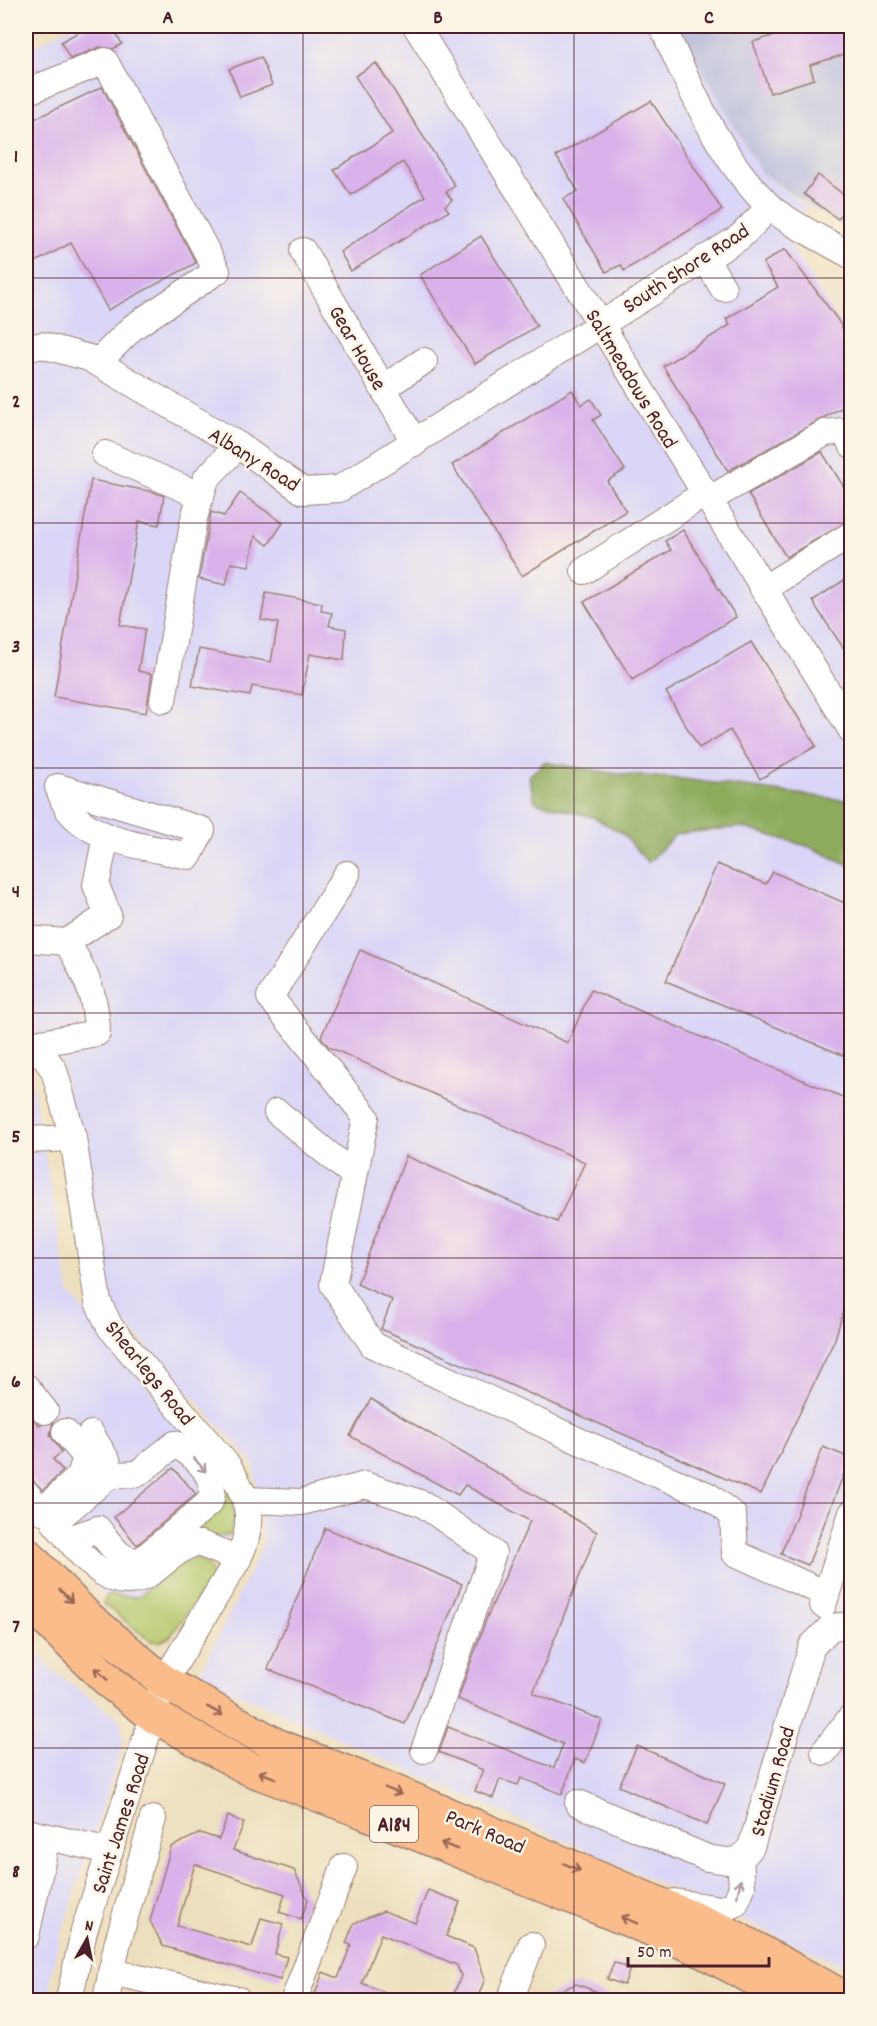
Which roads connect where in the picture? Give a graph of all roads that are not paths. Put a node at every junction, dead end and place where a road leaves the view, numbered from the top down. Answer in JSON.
{"nodes":[{"id":1,"x":416,"y":26,"type":"edge"},
{"id":2,"x":662,"y":26,"type":"edge"},
{"id":3,"x":26,"y":92,"type":"edge"},
{"id":4,"x":770,"y":207,"type":"junction"},
{"id":5,"x":303,"y":251,"type":"dead end"},
{"id":6,"x":852,"y":256,"type":"edge"},
{"id":7,"x":705,"y":258,"type":"junction"},
{"id":8,"x":723,"y":288,"type":"dead end"},
{"id":9,"x":600,"y":323,"type":"junction"},
{"id":10,"x":26,"y":349,"type":"edge"},
{"id":11,"x":424,"y":361,"type":"dead end"},
{"id":12,"x":97,"y":363,"type":"junction"},
{"id":13,"x":383,"y":388,"type":"junction"},
{"id":14,"x":415,"y":443,"type":"junction"},
{"id":15,"x":238,"y":445,"type":"junction"},
{"id":16,"x":852,"y":445,"type":"edge"},
{"id":17,"x":105,"y":454,"type":"dead end"},
{"id":18,"x":201,"y":496,"type":"junction"},
{"id":19,"x":706,"y":497,"type":"junction"},
{"id":20,"x":852,"y":534,"type":"edge"},
{"id":21,"x":584,"y":571,"type":"dead end"},
{"id":22,"x":763,"y":589,"type":"junction"},
{"id":23,"x":164,"y":700,"type":"dead end"},
{"id":24,"x":852,"y":731,"type":"edge"},
{"id":25,"x":106,"y":836,"type":"junction"},
{"id":26,"x":347,"y":874,"type":"dead end"},
{"id":27,"x":26,"y":939,"type":"edge"},
{"id":28,"x":68,"y":942,"type":"junction"},
{"id":29,"x":30,"y":1043,"type":"edge"},
{"id":30,"x":277,"y":1112,"type":"dead end"},
{"id":31,"x":73,"y":1138,"type":"junction"},
{"id":32,"x":28,"y":1146,"type":"edge"},
{"id":33,"x":354,"y":1174,"type":"junction"},
{"id":34,"x":26,"y":1387,"type":"edge"},
{"id":35,"x":45,"y":1411,"type":"dead end"},
{"id":36,"x":65,"y":1432,"type":"dead end"},
{"id":37,"x":91,"y":1434,"type":"dead end"},
{"id":38,"x":112,"y":1476,"type":"junction"},
{"id":39,"x":26,"y":1493,"type":"edge"},
{"id":40,"x":84,"y":1498,"type":"junction"},
{"id":41,"x":246,"y":1500,"type":"junction"},
{"id":42,"x":852,"y":1513,"type":"edge"},
{"id":43,"x":98,"y":1529,"type":"junction"},
{"id":44,"x":72,"y":1542,"type":"junction"},
{"id":45,"x":26,"y":1554,"type":"edge"},
{"id":46,"x":238,"y":1559,"type":"junction"},
{"id":47,"x":26,"y":1600,"type":"edge"},
{"id":48,"x":852,"y":1625,"type":"edge"},
{"id":49,"x":164,"y":1682,"type":"junction"},
{"id":50,"x":154,"y":1716,"type":"junction"},
{"id":51,"x":852,"y":1716,"type":"edge"},
{"id":52,"x":424,"y":1750,"type":"dead end"},
{"id":53,"x":824,"y":1752,"type":"dead end"},
{"id":54,"x":325,"y":1781,"type":"junction"},
{"id":55,"x":578,"y":1803,"type":"dead end"},
{"id":56,"x":153,"y":1819,"type":"dead end"},
{"id":57,"x":36,"y":1834,"type":"edge"},
{"id":58,"x":110,"y":1851,"type":"junction"},
{"id":59,"x":740,"y":1860,"type":"junction"},
{"id":60,"x":344,"y":1867,"type":"dead end"},
{"id":61,"x":653,"y":1902,"type":"junction"},
{"id":62,"x":26,"y":1936,"type":"edge"},
{"id":63,"x":531,"y":1945,"type":"dead end"},
{"id":64,"x":111,"y":1972,"type":"junction"},
{"id":65,"x":69,"y":2001,"type":"edge"},
{"id":66,"x":106,"y":2001,"type":"edge"},
{"id":67,"x":238,"y":2001,"type":"edge"},
{"id":68,"x":294,"y":2001,"type":"edge"},
{"id":69,"x":510,"y":2001,"type":"edge"},
{"id":70,"x":795,"y":2001,"type":"edge"},
{"id":71,"x":848,"y":2001,"type":"edge"}],
"edges":[{"from":1,"to":9,"type":"street","name":"Saltmeadows Road"},
{"from":2,"to":4,"type":"street","name":"South Shore Road"},
{"from":3,"to":12,"type":"street"},
{"from":4,"to":6,"type":"street"},
{"from":4,"to":7,"type":"street","name":"South Shore Road"},
{"from":5,"to":13,"type":"street","name":"Gear House"},
{"from":7,"to":8,"type":"street"},
{"from":7,"to":9,"type":"street","name":"South Shore Road"},
{"from":9,"to":14,"type":"street","name":"Albany Road"},
{"from":9,"to":19,"type":"street","name":"Saltmeadows Road"},
{"from":10,"to":12,"type":"street","name":"Albany Road"},
{"from":11,"to":13,"type":"street"},
{"from":12,"to":15,"type":"street","name":"Albany Road"},
{"from":13,"to":14,"type":"street","name":"Gear House"},
{"from":14,"to":15,"type":"street","name":"Albany Road"},
{"from":15,"to":18,"type":"street"},
{"from":16,"to":19,"type":"street"},
{"from":17,"to":18,"type":"street"},
{"from":18,"to":23,"type":"street"},
{"from":19,"to":21,"type":"street"},
{"from":19,"to":22,"type":"street","name":"Saltmeadows Road"},
{"from":20,"to":22,"type":"street"},
{"from":22,"to":24,"type":"street","name":"Saltmeadows Road"},
{"from":25,"to":25,"type":"street"},
{"from":25,"to":28,"type":"street"},
{"from":26,"to":33,"type":"street"},
{"from":27,"to":28,"type":"street"},
{"from":28,"to":29,"type":"street"},
{"from":29,"to":31,"type":"street","name":"Shearlegs Road"},
{"from":30,"to":33,"type":"street"},
{"from":31,"to":32,"type":"street"},
{"from":31,"to":41,"type":"street","name":"Shearlegs Road"},
{"from":33,"to":42,"type":"street"},
{"from":34,"to":35,"type":"street"},
{"from":36,"to":39,"type":"street"},
{"from":37,"to":38,"type":"street"},
{"from":38,"to":40,"type":"street"},
{"from":38,"to":43,"type":"street","one_way":true},
{"from":40,"to":43,"type":"street"},
{"from":40,"to":44,"type":"street"},
{"from":41,"to":46,"type":"street","name":"Shearlegs Road"},
{"from":41,"to":52,"type":"street"},
{"from":43,"to":44,"type":"street"},
{"from":44,"to":46,"type":"street"},
{"from":45,"to":49,"type":"highway","name":"Park Road","number":"A184","one_way":true},
{"from":46,"to":49,"type":"street","name":"Shearlegs Road"},
{"from":50,"to":47,"type":"highway","name":"Park Road","number":"A184","one_way":true},
{"from":48,"to":59,"type":"street","name":"Stadium Road"},
{"from":49,"to":50,"type":"street","name":"Saint James Road"},
{"from":49,"to":54,"type":"highway","name":"Park Road","number":"A184","one_way":true},
{"from":54,"to":50,"type":"highway","name":"Park Road","number":"A184","one_way":true},
{"from":50,"to":58,"type":"street","name":"Saint James Road"},
{"from":51,"to":53,"type":"street"},
{"from":54,"to":61,"type":"highway","name":"Park Road","number":"A184","one_way":true},
{"from":70,"to":54,"type":"highway","name":"Park Road","number":"A184","one_way":true},
{"from":55,"to":59,"type":"street","name":"Stadium Road"},
{"from":56,"to":64,"type":"street"},
{"from":57,"to":58,"type":"street"},
{"from":57,"to":62,"type":"street"},
{"from":58,"to":65,"type":"street","name":"Saint James Road"},
{"from":61,"to":59,"type":"street","one_way":true},
{"from":60,"to":68,"type":"street"},
{"from":61,"to":71,"type":"highway","name":"Park Road","number":"A184"},
{"from":63,"to":69,"type":"street"},
{"from":64,"to":66,"type":"street"},
{"from":64,"to":67,"type":"street"}]}
